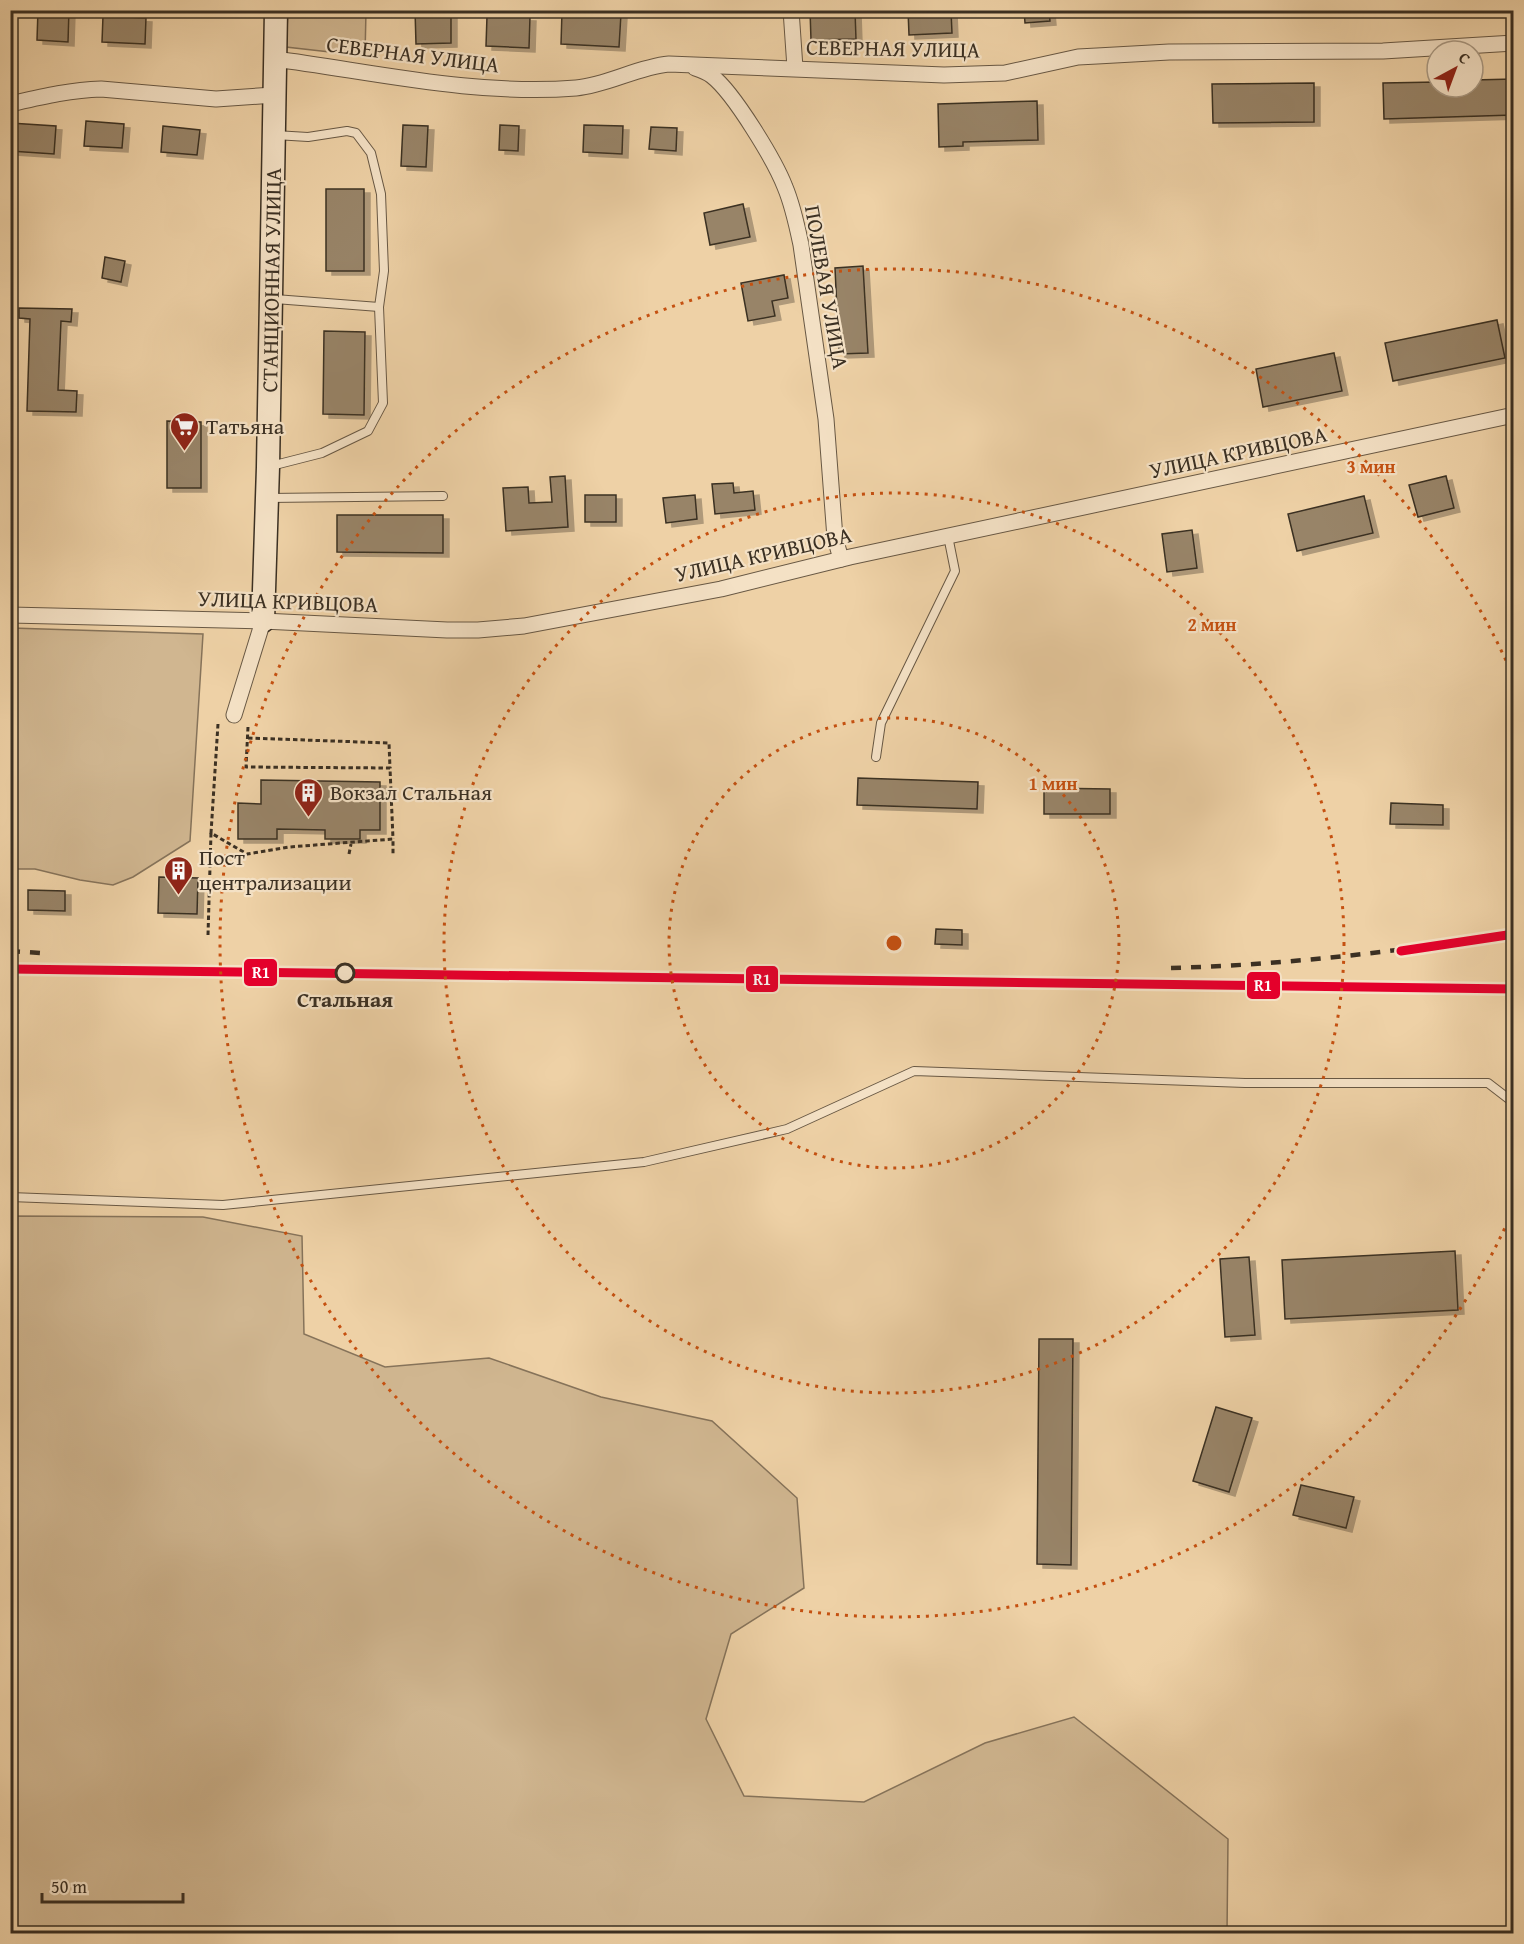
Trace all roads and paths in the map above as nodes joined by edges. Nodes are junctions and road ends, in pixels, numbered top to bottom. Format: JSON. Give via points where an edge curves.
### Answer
{"nodes":[{"id":1,"x":276,"y":10,"type":"edge"},
{"id":2,"x":791,"y":10,"type":"edge"},
{"id":3,"x":1514,"y":43,"type":"edge"},
{"id":4,"x":275,"y":59,"type":"junction"},
{"id":5,"x":684,"y":65,"type":"junction"},
{"id":6,"x":795,"y":68,"type":"junction"},
{"id":7,"x":274,"y":95,"type":"junction"},
{"id":8,"x":10,"y":104,"type":"edge"},
{"id":9,"x":273,"y":135,"type":"junction"},
{"id":10,"x":270,"y":299,"type":"junction"},
{"id":11,"x":379,"y":307,"type":"junction"},
{"id":12,"x":1514,"y":415,"type":"edge"},
{"id":13,"x":268,"y":467,"type":"junction"},
{"id":14,"x":443,"y":496,"type":"dead end"},
{"id":15,"x":266,"y":498,"type":"junction"},
{"id":16,"x":948,"y":536,"type":"junction"},
{"id":17,"x":841,"y":559,"type":"junction"},
{"id":18,"x":10,"y":615,"type":"edge"},
{"id":19,"x":263,"y":621,"type":"junction"},
{"id":20,"x":234,"y":716,"type":"dead end"},
{"id":21,"x":218,"y":724,"type":"dead end"},
{"id":22,"x":248,"y":728,"type":"dead end"},
{"id":23,"x":247,"y":738,"type":"junction"},
{"id":24,"x":876,"y":757,"type":"dead end"},
{"id":25,"x":390,"y":768,"type":"junction"},
{"id":26,"x":211,"y":833,"type":"junction"},
{"id":27,"x":393,"y":839,"type":"junction"},
{"id":28,"x":351,"y":843,"type":"junction"},
{"id":29,"x":350,"y":854,"type":"dead end"},
{"id":30,"x":393,"y":854,"type":"dead end"},
{"id":31,"x":208,"y":934,"type":"dead end"},
{"id":32,"x":1514,"y":1103,"type":"edge"},
{"id":33,"x":10,"y":1197,"type":"edge"}],
"edges":[{"from":1,"to":4,"type":"street","name":"СТАНЦИОННАЯ УЛИЦА"},
{"from":2,"to":6,"type":"street"},
{"from":3,"to":6,"type":"street","name":"СЕВЕРНАЯ УЛИЦА","via":[[1383,51],[1169,52],[1078,57],[1005,73],[979,74]]},
{"from":4,"to":5,"type":"street","name":"СЕВЕРНАЯ УЛИЦА","via":[[369,74],[534,90],[578,88],[654,66]]},
{"from":4,"to":7,"type":"street","name":"СТАНЦИОННАЯ УЛИЦА"},
{"from":5,"to":6,"type":"street","name":"СЕВЕРНАЯ УЛИЦА"},
{"from":5,"to":17,"type":"street","name":"ПОЛЕВАЯ УЛИЦА","via":[[703,70],[725,89],[786,189],[801,245],[826,419],[835,538]]},
{"from":7,"to":8,"type":"street","via":[[216,99],[101,89],[55,93]]},
{"from":7,"to":9,"type":"street","name":"СТАНЦИОННАЯ УЛИЦА"},
{"from":9,"to":10,"type":"street","name":"СТАНЦИОННАЯ УЛИЦА"},
{"from":9,"to":11,"type":"lane","via":[[308,137],[347,131],[356,133],[371,153],[381,194],[384,271]]},
{"from":10,"to":11,"type":"lane"},
{"from":10,"to":13,"type":"street","name":"СТАНЦИОННАЯ УЛИЦА"},
{"from":11,"to":13,"type":"lane","via":[[383,403],[368,431],[322,453]]},
{"from":12,"to":16,"type":"street","name":"УЛИЦА КРИВЦОВА"},
{"from":13,"to":15,"type":"street","name":"СТАНЦИОННАЯ УЛИЦА"},
{"from":14,"to":15,"type":"lane"},
{"from":15,"to":19,"type":"street","name":"СТАНЦИОННАЯ УЛИЦА"},
{"from":16,"to":17,"type":"street","name":"УЛИЦА КРИВЦОВА"},
{"from":16,"to":24,"type":"lane","via":[[955,571],[881,723]]},
{"from":17,"to":19,"type":"street","name":"УЛИЦА КРИВЦОВА","via":[[721,589],[524,626],[447,630]]},
{"from":18,"to":19,"type":"street","name":"УЛИЦА КРИВЦОВА"},
{"from":19,"to":20,"type":"street"},
{"from":21,"to":26,"type":"path"},
{"from":22,"to":23,"type":"path"},
{"from":23,"to":25,"type":"path","via":[[389,743]]},
{"from":23,"to":25,"type":"path","via":[[246,767]]},
{"from":25,"to":27,"type":"path"},
{"from":26,"to":28,"type":"path","via":[[247,854]]},
{"from":26,"to":31,"type":"path"},
{"from":27,"to":28,"type":"path"},
{"from":27,"to":30,"type":"path"},
{"from":28,"to":29,"type":"path"},
{"from":32,"to":33,"type":"lane","via":[[1488,1083],[1245,1083],[914,1071],[788,1129],[644,1162],[223,1205]]}]}
